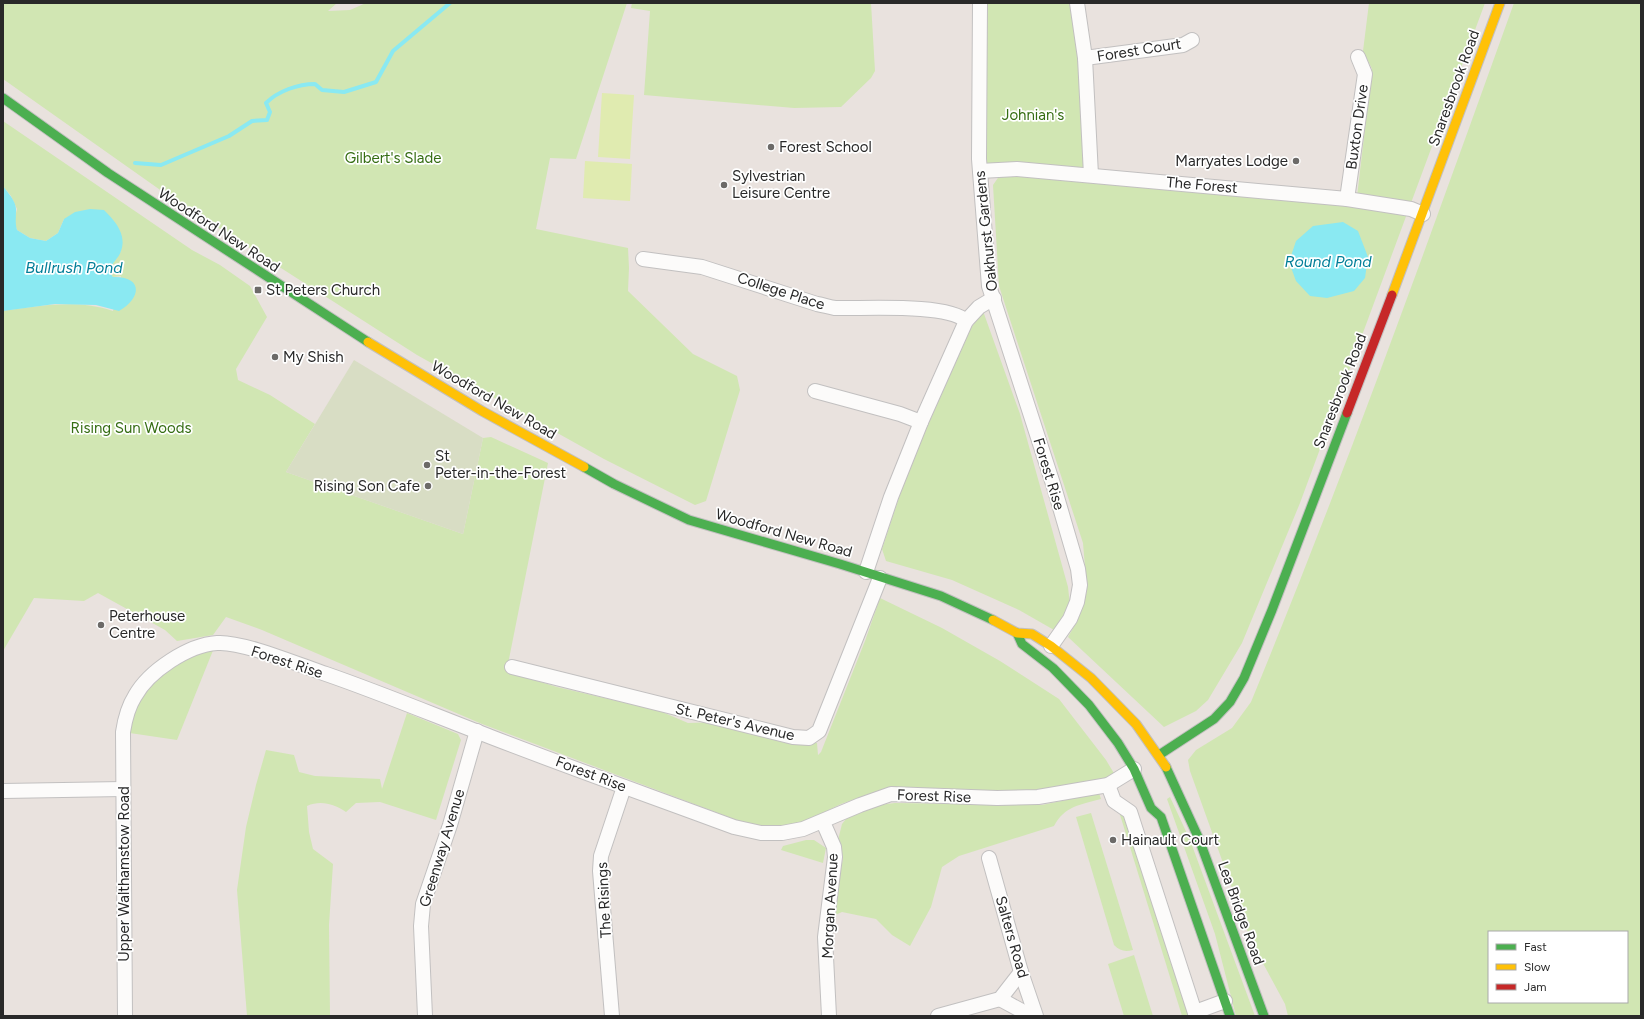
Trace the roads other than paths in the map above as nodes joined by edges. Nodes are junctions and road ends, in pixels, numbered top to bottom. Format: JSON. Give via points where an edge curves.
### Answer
{"nodes":[{"id":1,"x":980,"y":3,"type":"edge"},
{"id":2,"x":1077,"y":3,"type":"edge"},
{"id":3,"x":1500,"y":3,"type":"edge"},
{"id":4,"x":1192,"y":40,"type":"dead end"},
{"id":5,"x":1358,"y":57,"type":"dead end"},
{"id":6,"x":1085,"y":58,"type":"junction"},
{"id":7,"x":3,"y":98,"type":"edge"},
{"id":8,"x":980,"y":170,"type":"junction"},
{"id":9,"x":1091,"y":175,"type":"junction"},
{"id":10,"x":1347,"y":199,"type":"junction"},
{"id":11,"x":1423,"y":214,"type":"junction"},
{"id":12,"x":643,"y":259,"type":"dead end"},
{"id":13,"x":994,"y":298,"type":"junction"},
{"id":14,"x":966,"y":321,"type":"junction"},
{"id":15,"x":815,"y":392,"type":"dead end"},
{"id":16,"x":921,"y":422,"type":"junction"},
{"id":17,"x":866,"y":572,"type":"junction"},
{"id":18,"x":880,"y":578,"type":"junction"},
{"id":19,"x":1016,"y":633,"type":"junction"},
{"id":20,"x":1051,"y":646,"type":"junction"},
{"id":21,"x":512,"y":667,"type":"dead end"},
{"id":22,"x":477,"y":731,"type":"junction"},
{"id":23,"x":123,"y":732,"type":"joint"},
{"id":24,"x":1159,"y":755,"type":"junction"},
{"id":25,"x":1143,"y":765,"type":"junction"},
{"id":26,"x":1108,"y":785,"type":"junction"},
{"id":27,"x":624,"y":787,"type":"junction"},
{"id":28,"x":123,"y":789,"type":"junction"},
{"id":29,"x":3,"y":791,"type":"edge"},
{"id":30,"x":1163,"y":806,"type":"dead end"},
{"id":31,"x":1161,"y":817,"type":"junction"},
{"id":32,"x":823,"y":822,"type":"junction"},
{"id":33,"x":989,"y":858,"type":"dead end"},
{"id":34,"x":1020,"y":972,"type":"junction"},
{"id":35,"x":1000,"y":999,"type":"junction"},
{"id":36,"x":1225,"y":1001,"type":"junction"},
{"id":37,"x":1196,"y":1014,"type":"edge"},
{"id":38,"x":125,"y":1016,"type":"edge"},
{"id":39,"x":424,"y":1016,"type":"edge"},
{"id":40,"x":612,"y":1016,"type":"edge"},
{"id":41,"x":829,"y":1016,"type":"edge"},
{"id":42,"x":938,"y":1016,"type":"edge"},
{"id":43,"x":1031,"y":1016,"type":"edge"},
{"id":44,"x":1036,"y":1016,"type":"edge"},
{"id":45,"x":1230,"y":1016,"type":"edge"},
{"id":46,"x":1264,"y":1016,"type":"edge"}],
"edges":[{"from":1,"to":8,"type":"street","name":"Oakhurst Gardens"},
{"from":2,"to":6,"type":"street"},
{"from":3,"to":11,"type":"main road","name":"Snaresbrook Road"},
{"from":4,"to":6,"type":"street","name":"Forest Court","via":[[1183,45]]},
{"from":5,"to":10,"type":"street","name":"Buxton Drive","via":[[1364,74]]},
{"from":6,"to":9,"type":"street"},
{"from":7,"to":17,"type":"main road","name":"Woodford New Road","via":[[162,210],[363,339],[482,411],[614,484],[689,520]]},
{"from":8,"to":9,"type":"street","name":"The Forest","via":[[1017,169]]},
{"from":8,"to":13,"type":"street","name":"Oakhurst Gardens","via":[[989,286]]},
{"from":9,"to":10,"type":"street","name":"The Forest"},
{"from":10,"to":11,"type":"street","name":"The Forest","via":[[1411,209]]},
{"from":11,"to":24,"type":"main road","name":"Snaresbrook Road","via":[[1244,678],[1230,702],[1214,719]]},
{"from":12,"to":14,"type":"street","name":"College Place","via":[[702,267],[834,308],[888,307],[950,314],[962,317]]},
{"from":13,"to":14,"type":"street","name":"Oakhurst Gardens","via":[[979,307]]},
{"from":13,"to":20,"type":"street","name":"Forest Rise","via":[[1078,569],[1080,585],[1077,602],[1070,619]]},
{"from":14,"to":16,"type":"street","name":"Oakhurst Gardens"},
{"from":15,"to":16,"type":"street"},
{"from":16,"to":17,"type":"street","name":"Oakhurst Gardens","via":[[891,497]]},
{"from":17,"to":18,"type":"main road","name":"Woodford New Road"},
{"from":18,"to":19,"type":"main road","name":"Woodford New Road","via":[[921,588],[941,596],[978,612]]},
{"from":18,"to":21,"type":"street","name":"St. Peter's Avenue","via":[[819,731],[809,738],[793,737]]},
{"from":19,"to":20,"type":"main road","name":"Woodford New Road","via":[[1032,634]]},
{"from":19,"to":25,"type":"main road","name":"Woodford New Road","via":[[1022,644],[1077,691],[1118,743]]},
{"from":20,"to":24,"type":"main road","name":"Woodford New Road","via":[[1108,695],[1136,724]]},
{"from":22,"to":23,"type":"street","name":"Forest Rise","via":[[352,683],[266,654],[231,644],[216,643],[189,649],[156,671],[135,694],[125,717]]},
{"from":22,"to":27,"type":"street","name":"Forest Rise"},
{"from":22,"to":39,"type":"street","name":"Greenway Avenue","via":[[450,825],[423,904],[421,926]]},
{"from":23,"to":28,"type":"street","name":"Upper Walthamstow Road"},
{"from":24,"to":25,"type":"main road","name":"Snaresbrook Road"},
{"from":24,"to":46,"type":"main road","name":"Lea Bridge Road","via":[[1179,792],[1199,839]]},
{"from":25,"to":26,"type":"street","name":"Forest Rise"},
{"from":25,"to":31,"type":"main road","via":[[1151,808]]},
{"from":26,"to":32,"type":"street","name":"Forest Rise","via":[[1038,797],[891,794],[860,804]]},
{"from":26,"to":37,"type":"street","via":[[1114,801],[1130,812]]},
{"from":27,"to":32,"type":"street","name":"Forest Rise","via":[[734,827],[761,833],[782,833]]},
{"from":27,"to":40,"type":"street","name":"The Risings","via":[[601,856],[600,871]]},
{"from":28,"to":29,"type":"street"},
{"from":28,"to":38,"type":"street","name":"Upper Walthamstow Road"},
{"from":30,"to":31,"type":"main road"},
{"from":31,"to":36,"type":"main road"},
{"from":32,"to":41,"type":"street","name":"Morgan Avenue","via":[[834,847],[835,857],[825,937]]},
{"from":33,"to":34,"type":"street","name":"Salters Road"},
{"from":34,"to":35,"type":"street"},
{"from":34,"to":44,"type":"street","name":"Salters Road"},
{"from":35,"to":42,"type":"street"},
{"from":35,"to":43,"type":"street"},
{"from":36,"to":37,"type":"street"},
{"from":36,"to":45,"type":"main road"}]}
